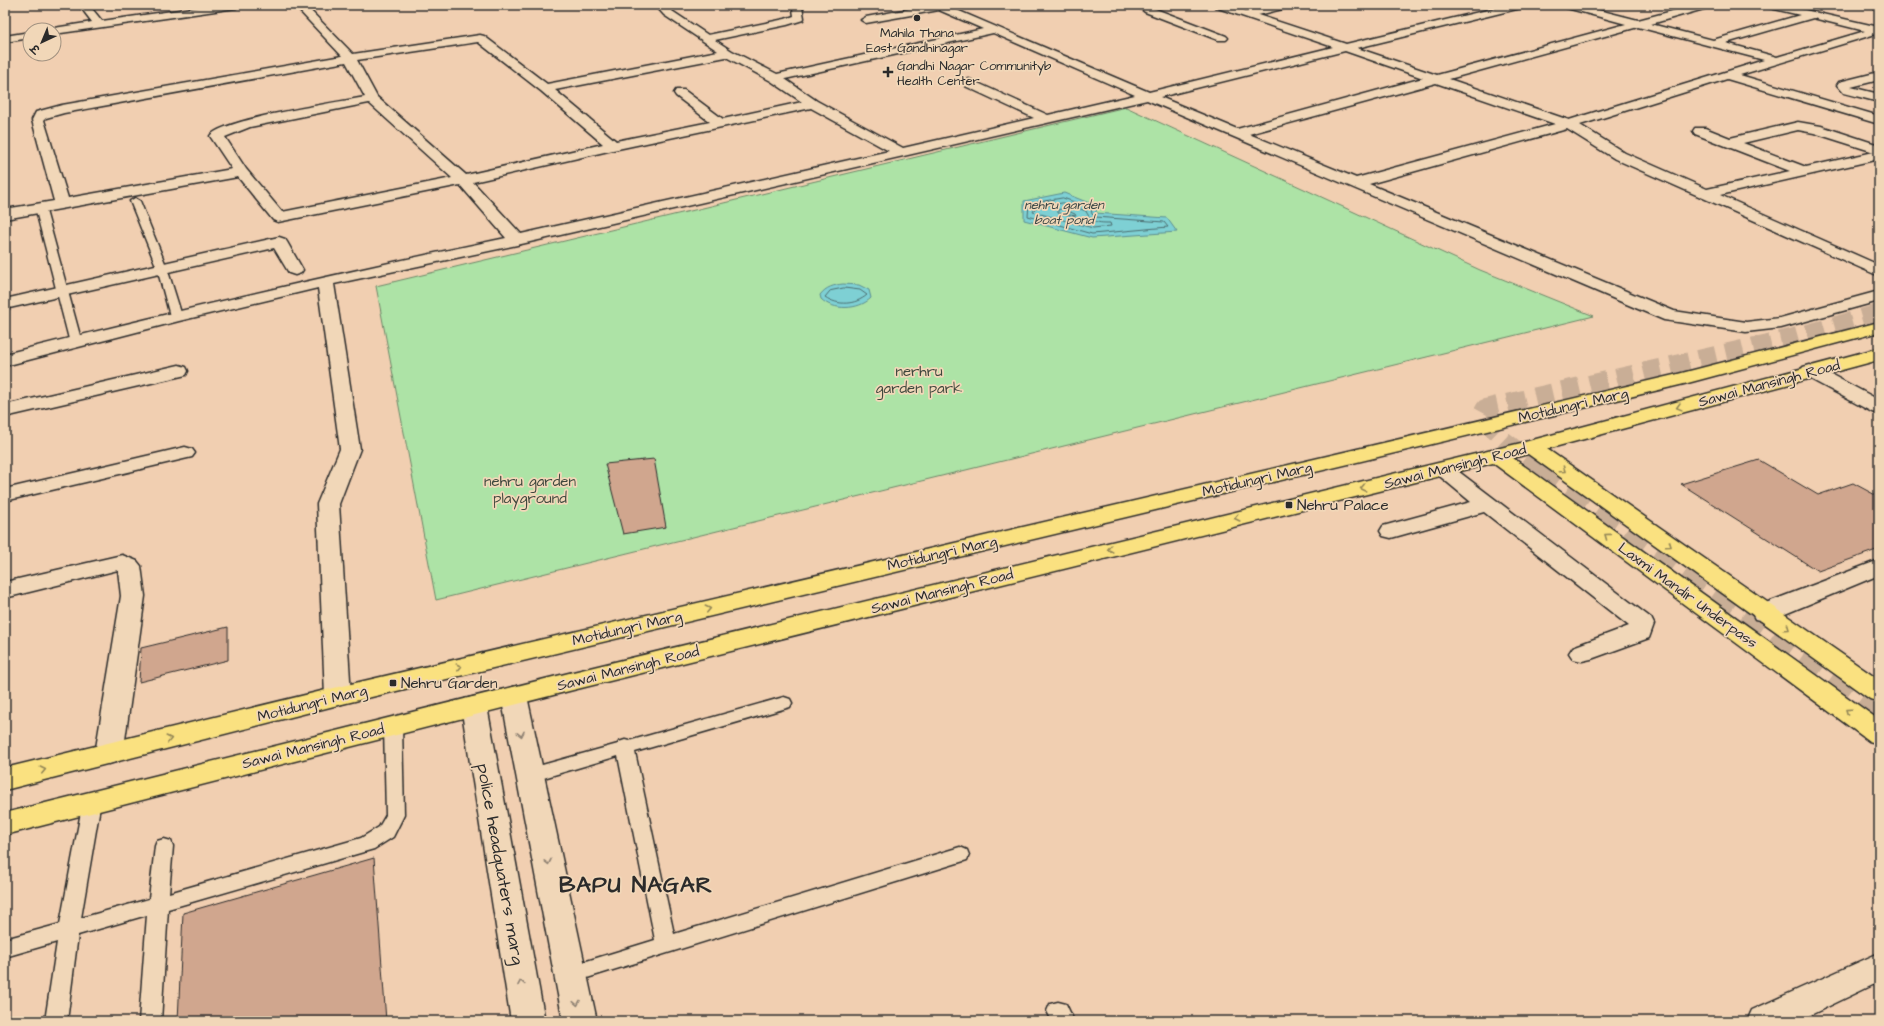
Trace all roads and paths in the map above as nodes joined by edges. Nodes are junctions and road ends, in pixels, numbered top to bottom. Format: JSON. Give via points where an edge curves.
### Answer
{"nodes":[{"id":1,"x":84,"y":5,"type":"edge"},
{"id":2,"x":236,"y":5,"type":"edge"},
{"id":3,"x":299,"y":5,"type":"edge"},
{"id":4,"x":660,"y":5,"type":"edge"},
{"id":5,"x":1148,"y":5,"type":"edge"},
{"id":6,"x":1220,"y":5,"type":"edge"},
{"id":7,"x":1287,"y":5,"type":"edge"},
{"id":8,"x":1521,"y":5,"type":"edge"},
{"id":9,"x":1567,"y":5,"type":"edge"},
{"id":10,"x":1707,"y":5,"type":"edge"},
{"id":11,"x":1770,"y":5,"type":"edge"},
{"id":12,"x":938,"y":6,"type":"edge"},
{"id":13,"x":798,"y":9,"type":"dead end"},
{"id":14,"x":124,"y":10,"type":"dead end"},
{"id":15,"x":1246,"y":14,"type":"junction"},
{"id":16,"x":1813,"y":15,"type":"junction"},
{"id":17,"x":132,"y":20,"type":"junction"},
{"id":18,"x":866,"y":20,"type":"dead end"},
{"id":19,"x":1637,"y":23,"type":"junction"},
{"id":20,"x":99,"y":25,"type":"junction"},
{"id":21,"x":62,"y":30,"type":"edge"},
{"id":22,"x":994,"y":30,"type":"junction"},
{"id":23,"x":1879,"y":30,"type":"edge"},
{"id":24,"x":22,"y":36,"type":"edge"},
{"id":25,"x":707,"y":38,"type":"junction"},
{"id":26,"x":1222,"y":38,"type":"dead end"},
{"id":27,"x":5,"y":39,"type":"edge"},
{"id":28,"x":1713,"y":44,"type":"junction"},
{"id":29,"x":1347,"y":49,"type":"junction"},
{"id":30,"x":728,"y":53,"type":"junction"},
{"id":31,"x":350,"y":58,"type":"junction"},
{"id":32,"x":1776,"y":60,"type":"junction"},
{"id":33,"x":1727,"y":75,"type":"junction"},
{"id":34,"x":1879,"y":76,"type":"edge"},
{"id":35,"x":775,"y":78,"type":"junction"},
{"id":36,"x":1436,"y":78,"type":"junction"},
{"id":37,"x":969,"y":83,"type":"dead end"},
{"id":38,"x":545,"y":88,"type":"junction"},
{"id":39,"x":680,"y":93,"type":"dead end"},
{"id":40,"x":1148,"y":96,"type":"junction"},
{"id":41,"x":1879,"y":98,"type":"edge"},
{"id":42,"x":372,"y":99,"type":"junction"},
{"id":43,"x":813,"y":104,"type":"junction"},
{"id":44,"x":1876,"y":117,"type":"edge"},
{"id":45,"x":1047,"y":119,"type":"junction"},
{"id":46,"x":720,"y":123,"type":"junction"},
{"id":47,"x":1569,"y":124,"type":"junction"},
{"id":48,"x":1700,"y":131,"type":"dead end"},
{"id":49,"x":1237,"y":133,"type":"junction"},
{"id":50,"x":1729,"y":142,"type":"junction"},
{"id":51,"x":613,"y":146,"type":"junction"},
{"id":52,"x":1879,"y":149,"type":"edge"},
{"id":53,"x":901,"y":152,"type":"junction"},
{"id":54,"x":1879,"y":155,"type":"edge"},
{"id":55,"x":241,"y":172,"type":"junction"},
{"id":56,"x":1805,"y":172,"type":"junction"},
{"id":57,"x":463,"y":180,"type":"junction"},
{"id":58,"x":1355,"y":183,"type":"junction"},
{"id":59,"x":1706,"y":194,"type":"junction"},
{"id":60,"x":135,"y":201,"type":"dead end"},
{"id":61,"x":62,"y":203,"type":"junction"},
{"id":62,"x":40,"y":207,"type":"junction"},
{"id":63,"x":5,"y":214,"type":"edge"},
{"id":64,"x":517,"y":240,"type":"junction"},
{"id":65,"x":162,"y":268,"type":"junction"},
{"id":66,"x":296,"y":270,"type":"dead end"},
{"id":67,"x":1879,"y":271,"type":"edge"},
{"id":68,"x":325,"y":281,"type":"junction"},
{"id":69,"x":63,"y":290,"type":"junction"},
{"id":70,"x":1879,"y":296,"type":"edge"},
{"id":71,"x":5,"y":304,"type":"edge"},
{"id":72,"x":176,"y":316,"type":"junction"},
{"id":73,"x":1879,"y":327,"type":"edge"},
{"id":74,"x":76,"y":343,"type":"junction"},
{"id":75,"x":1879,"y":354,"type":"edge"},
{"id":76,"x":5,"y":360,"type":"edge"},
{"id":77,"x":179,"y":371,"type":"dead end"},
{"id":78,"x":1810,"y":371,"type":"junction"},
{"id":79,"x":1879,"y":408,"type":"edge"},
{"id":80,"x":5,"y":411,"type":"edge"},
{"id":81,"x":1531,"y":447,"type":"junction"},
{"id":82,"x":185,"y":453,"type":"dead end"},
{"id":83,"x":1497,"y":456,"type":"junction"},
{"id":84,"x":1443,"y":469,"type":"junction"},
{"id":85,"x":5,"y":494,"type":"edge"},
{"id":86,"x":1488,"y":504,"type":"junction"},
{"id":87,"x":1391,"y":531,"type":"dead end"},
{"id":88,"x":1879,"y":567,"type":"edge"},
{"id":89,"x":5,"y":590,"type":"edge"},
{"id":90,"x":1764,"y":613,"type":"junction"},
{"id":91,"x":1582,"y":652,"type":"dead end"},
{"id":92,"x":1879,"y":693,"type":"edge"},
{"id":93,"x":338,"y":696,"type":"junction"},
{"id":94,"x":514,"y":696,"type":"junction"},
{"id":95,"x":784,"y":702,"type":"dead end"},
{"id":96,"x":474,"y":706,"type":"junction"},
{"id":97,"x":393,"y":726,"type":"junction"},
{"id":98,"x":1879,"y":734,"type":"edge"},
{"id":99,"x":625,"y":746,"type":"junction"},
{"id":100,"x":109,"y":754,"type":"junction"},
{"id":101,"x":530,"y":775,"type":"junction"},
{"id":102,"x":5,"y":779,"type":"edge"},
{"id":103,"x":92,"y":801,"type":"junction"},
{"id":104,"x":5,"y":824,"type":"edge"},
{"id":105,"x":164,"y":846,"type":"dead end"},
{"id":106,"x":960,"y":855,"type":"dead end"},
{"id":107,"x":158,"y":904,"type":"junction"},
{"id":108,"x":69,"y":930,"type":"junction"},
{"id":109,"x":666,"y":944,"type":"junction"},
{"id":110,"x":5,"y":948,"type":"edge"},
{"id":111,"x":1879,"y":967,"type":"edge"},
{"id":112,"x":571,"y":974,"type":"junction"},
{"id":113,"x":56,"y":1021,"type":"edge"},
{"id":114,"x":150,"y":1021,"type":"edge"},
{"id":115,"x":528,"y":1021,"type":"edge"},
{"id":116,"x":580,"y":1021,"type":"edge"},
{"id":117,"x":1764,"y":1021,"type":"edge"}],
"edges":[{"from":1,"to":20,"type":"street"},
{"from":2,"to":17,"type":"street"},
{"from":3,"to":31,"type":"street"},
{"from":4,"to":25,"type":"street"},
{"from":5,"to":26,"type":"street","via":[[1145,8]]},
{"from":6,"to":15,"type":"street"},
{"from":7,"to":15,"type":"street"},
{"from":8,"to":29,"type":"street"},
{"from":9,"to":19,"type":"street"},
{"from":10,"to":19,"type":"street"},
{"from":11,"to":16,"type":"street"},
{"from":12,"to":18,"type":"street"},
{"from":12,"to":22,"type":"street"},
{"from":13,"to":25,"type":"street","via":[[799,18],[787,22]]},
{"from":14,"to":17,"type":"street"},
{"from":15,"to":29,"type":"street"},
{"from":16,"to":23,"type":"street"},
{"from":16,"to":28,"type":"street"},
{"from":17,"to":20,"type":"street"},
{"from":19,"to":28,"type":"street"},
{"from":19,"to":36,"type":"street"},
{"from":20,"to":21,"type":"street"},
{"from":22,"to":35,"type":"street"},
{"from":22,"to":40,"type":"street"},
{"from":23,"to":32,"type":"street"},
{"from":24,"to":27,"type":"street"},
{"from":25,"to":30,"type":"street"},
{"from":28,"to":32,"type":"street"},
{"from":29,"to":36,"type":"street"},
{"from":29,"to":40,"type":"street"},
{"from":30,"to":35,"type":"street"},
{"from":30,"to":38,"type":"street"},
{"from":31,"to":38,"type":"street","via":[[480,38]]},
{"from":31,"to":42,"type":"street"},
{"from":31,"to":61,"type":"street","via":[[62,109],[41,115],[38,120]]},
{"from":32,"to":33,"type":"street"},
{"from":33,"to":44,"type":"street"},
{"from":33,"to":47,"type":"street"},
{"from":34,"to":41,"type":"street","via":[[1843,85],[1848,90]]},
{"from":35,"to":43,"type":"street"},
{"from":36,"to":47,"type":"street"},
{"from":36,"to":49,"type":"street"},
{"from":37,"to":45,"type":"street"},
{"from":38,"to":51,"type":"street"},
{"from":39,"to":46,"type":"street"},
{"from":40,"to":45,"type":"street"},
{"from":40,"to":49,"type":"street"},
{"from":42,"to":55,"type":"street","via":[[228,130],[218,136]]},
{"from":42,"to":57,"type":"street"},
{"from":43,"to":46,"type":"street"},
{"from":43,"to":53,"type":"street"},
{"from":45,"to":53,"type":"street"},
{"from":46,"to":51,"type":"street"},
{"from":47,"to":58,"type":"street"},
{"from":47,"to":59,"type":"street","via":[[1620,156]]},
{"from":48,"to":50,"type":"street"},
{"from":49,"to":58,"type":"street"},
{"from":50,"to":52,"type":"street","via":[[1798,126],[1816,129]]},
{"from":50,"to":56,"type":"street"},
{"from":51,"to":57,"type":"street"},
{"from":53,"to":64,"type":"street"},
{"from":54,"to":56,"type":"street"},
{"from":55,"to":57,"type":"street","via":[[278,217]]},
{"from":55,"to":61,"type":"street"},
{"from":56,"to":59,"type":"street"},
{"from":57,"to":64,"type":"street"},
{"from":58,"to":70,"type":"street","via":[[1670,316],[1746,327],[1781,323]]},
{"from":59,"to":67,"type":"street"},
{"from":60,"to":65,"type":"lane"},
{"from":61,"to":62,"type":"street"},
{"from":62,"to":63,"type":"street"},
{"from":62,"to":69,"type":"lane"},
{"from":64,"to":68,"type":"street"},
{"from":65,"to":66,"type":"street","via":[[279,242]]},
{"from":65,"to":69,"type":"street"},
{"from":65,"to":72,"type":"lane"},
{"from":68,"to":72,"type":"street"},
{"from":68,"to":93,"type":"street","via":[[350,449],[328,504]]},
{"from":69,"to":71,"type":"street"},
{"from":69,"to":74,"type":"lane"},
{"from":72,"to":74,"type":"street"},
{"from":93,"to":73,"type":"main road","name":"Motidungri Marg","one_way":true,"via":[[1677,380]]},
{"from":74,"to":76,"type":"street"},
{"from":75,"to":78,"type":"main road","name":"Sawai Mansingh Road"},
{"from":77,"to":80,"type":"street"},
{"from":78,"to":79,"type":"street"},
{"from":78,"to":81,"type":"main road","name":"Sawai Mansingh Road","one_way":true},
{"from":81,"to":83,"type":"main road","name":"Sawai Mansingh Road"},
{"from":81,"to":90,"type":"main road","one_way":true},
{"from":82,"to":85,"type":"street"},
{"from":83,"to":84,"type":"main road","name":"Sawai Mansingh Road"},
{"from":98,"to":83,"type":"main road","name":"Laxmi Mandir Underpass","one_way":true},
{"from":84,"to":86,"type":"street"},
{"from":84,"to":94,"type":"main road","name":"Sawai Mansingh Road","one_way":true},
{"from":86,"to":87,"type":"street"},
{"from":86,"to":91,"type":"street","via":[[1642,624],[1640,632]]},
{"from":88,"to":90,"type":"street"},
{"from":89,"to":100,"type":"street","via":[[108,564],[122,562],[129,566],[133,596]]},
{"from":90,"to":92,"type":"main road","one_way":true},
{"from":100,"to":93,"type":"main road","name":"Motidungri Marg","one_way":true},
{"from":94,"to":96,"type":"main road","name":"Sawai Mansingh Road"},
{"from":94,"to":101,"type":"street","one_way":true},
{"from":95,"to":99,"type":"lane"},
{"from":96,"to":97,"type":"main road","name":"Sawai Mansingh Road"},
{"from":115,"to":96,"type":"street","name":"police headquaters marg","one_way":true},
{"from":97,"to":103,"type":"main road","name":"Sawai Mansingh Road"},
{"from":97,"to":107,"type":"lane","via":[[396,815],[386,832],[366,844]]},
{"from":99,"to":101,"type":"lane"},
{"from":99,"to":109,"type":"lane"},
{"from":102,"to":100,"type":"main road","name":"Motidungri Marg","one_way":true},
{"from":101,"to":112,"type":"street","one_way":true},
{"from":103,"to":104,"type":"main road","name":"Sawai Mansingh Road"},
{"from":103,"to":108,"type":"lane"},
{"from":105,"to":107,"type":"lane"},
{"from":106,"to":109,"type":"lane"},
{"from":107,"to":108,"type":"lane"},
{"from":107,"to":114,"type":"lane"},
{"from":108,"to":110,"type":"lane"},
{"from":108,"to":113,"type":"lane"},
{"from":109,"to":112,"type":"lane"},
{"from":111,"to":117,"type":"street"},
{"from":112,"to":116,"type":"street","one_way":true}]}
